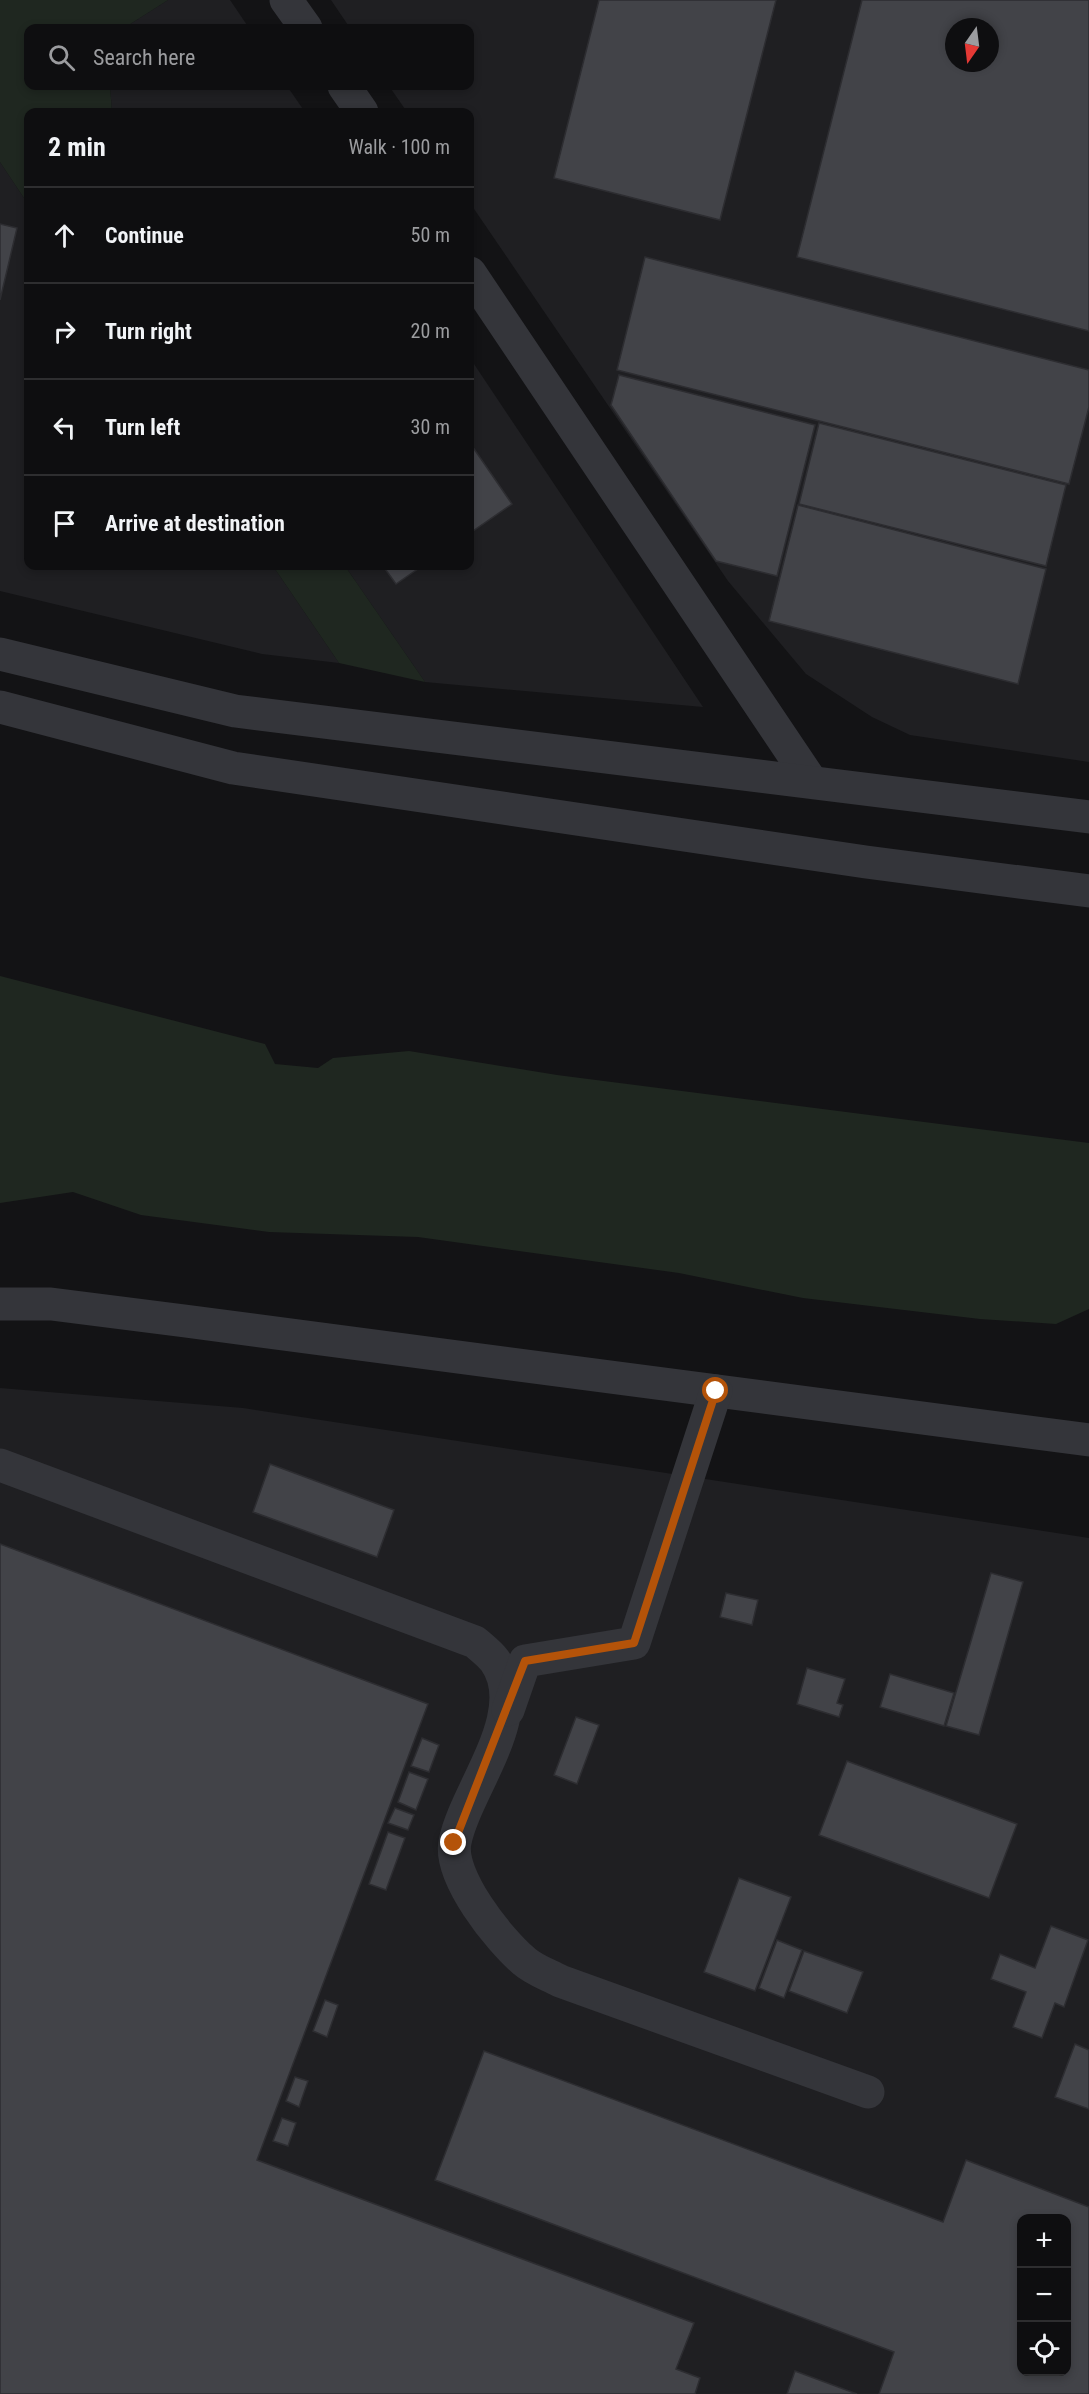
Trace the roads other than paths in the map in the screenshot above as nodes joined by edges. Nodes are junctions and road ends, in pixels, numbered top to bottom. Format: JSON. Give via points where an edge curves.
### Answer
{"nodes":[{"id":1,"x":286,"y":0,"type":"edge"},
{"id":2,"x":303,"y":24,"type":"edge"},
{"id":3,"x":347,"y":90,"type":"edge"},
{"id":4,"x":359,"y":108,"type":"edge"},
{"id":5,"x":474,"y":279,"type":"edge"},
{"id":6,"x":0,"y":654,"type":"edge"},
{"id":7,"x":0,"y":707,"type":"edge"},
{"id":8,"x":811,"y":781,"type":"junction"},
{"id":9,"x":1089,"y":817,"type":"edge"},
{"id":10,"x":1089,"y":891,"type":"edge"},
{"id":11,"x":0,"y":1304,"type":"edge"},
{"id":12,"x":716,"y":1391,"type":"junction"},
{"id":13,"x":1089,"y":1440,"type":"edge"},
{"id":14,"x":0,"y":1465,"type":"edge"},
{"id":15,"x":506,"y":1716,"type":"junction"},
{"id":16,"x":868,"y":2092,"type":"dead end"}],
"edges":[{"from":1,"to":2,"type":"street"},
{"from":3,"to":4,"type":"street"},
{"from":5,"to":8,"type":"street"},
{"from":6,"to":8,"type":"street","via":[[235,711]]},
{"from":7,"to":10,"type":"street","via":[[233,768],[866,862]]},
{"from":8,"to":9,"type":"street"},
{"from":11,"to":12,"type":"street","via":[[51,1304]]},
{"from":12,"to":13,"type":"street"},
{"from":12,"to":15,"type":"street","via":[[634,1643],[525,1661]]},
{"from":14,"to":15,"type":"street","via":[[475,1642],[496,1662],[505,1686]]},
{"from":15,"to":16,"type":"street","via":[[454,1843],[457,1869],[475,1905],[525,1962],[561,1981]]}]}
